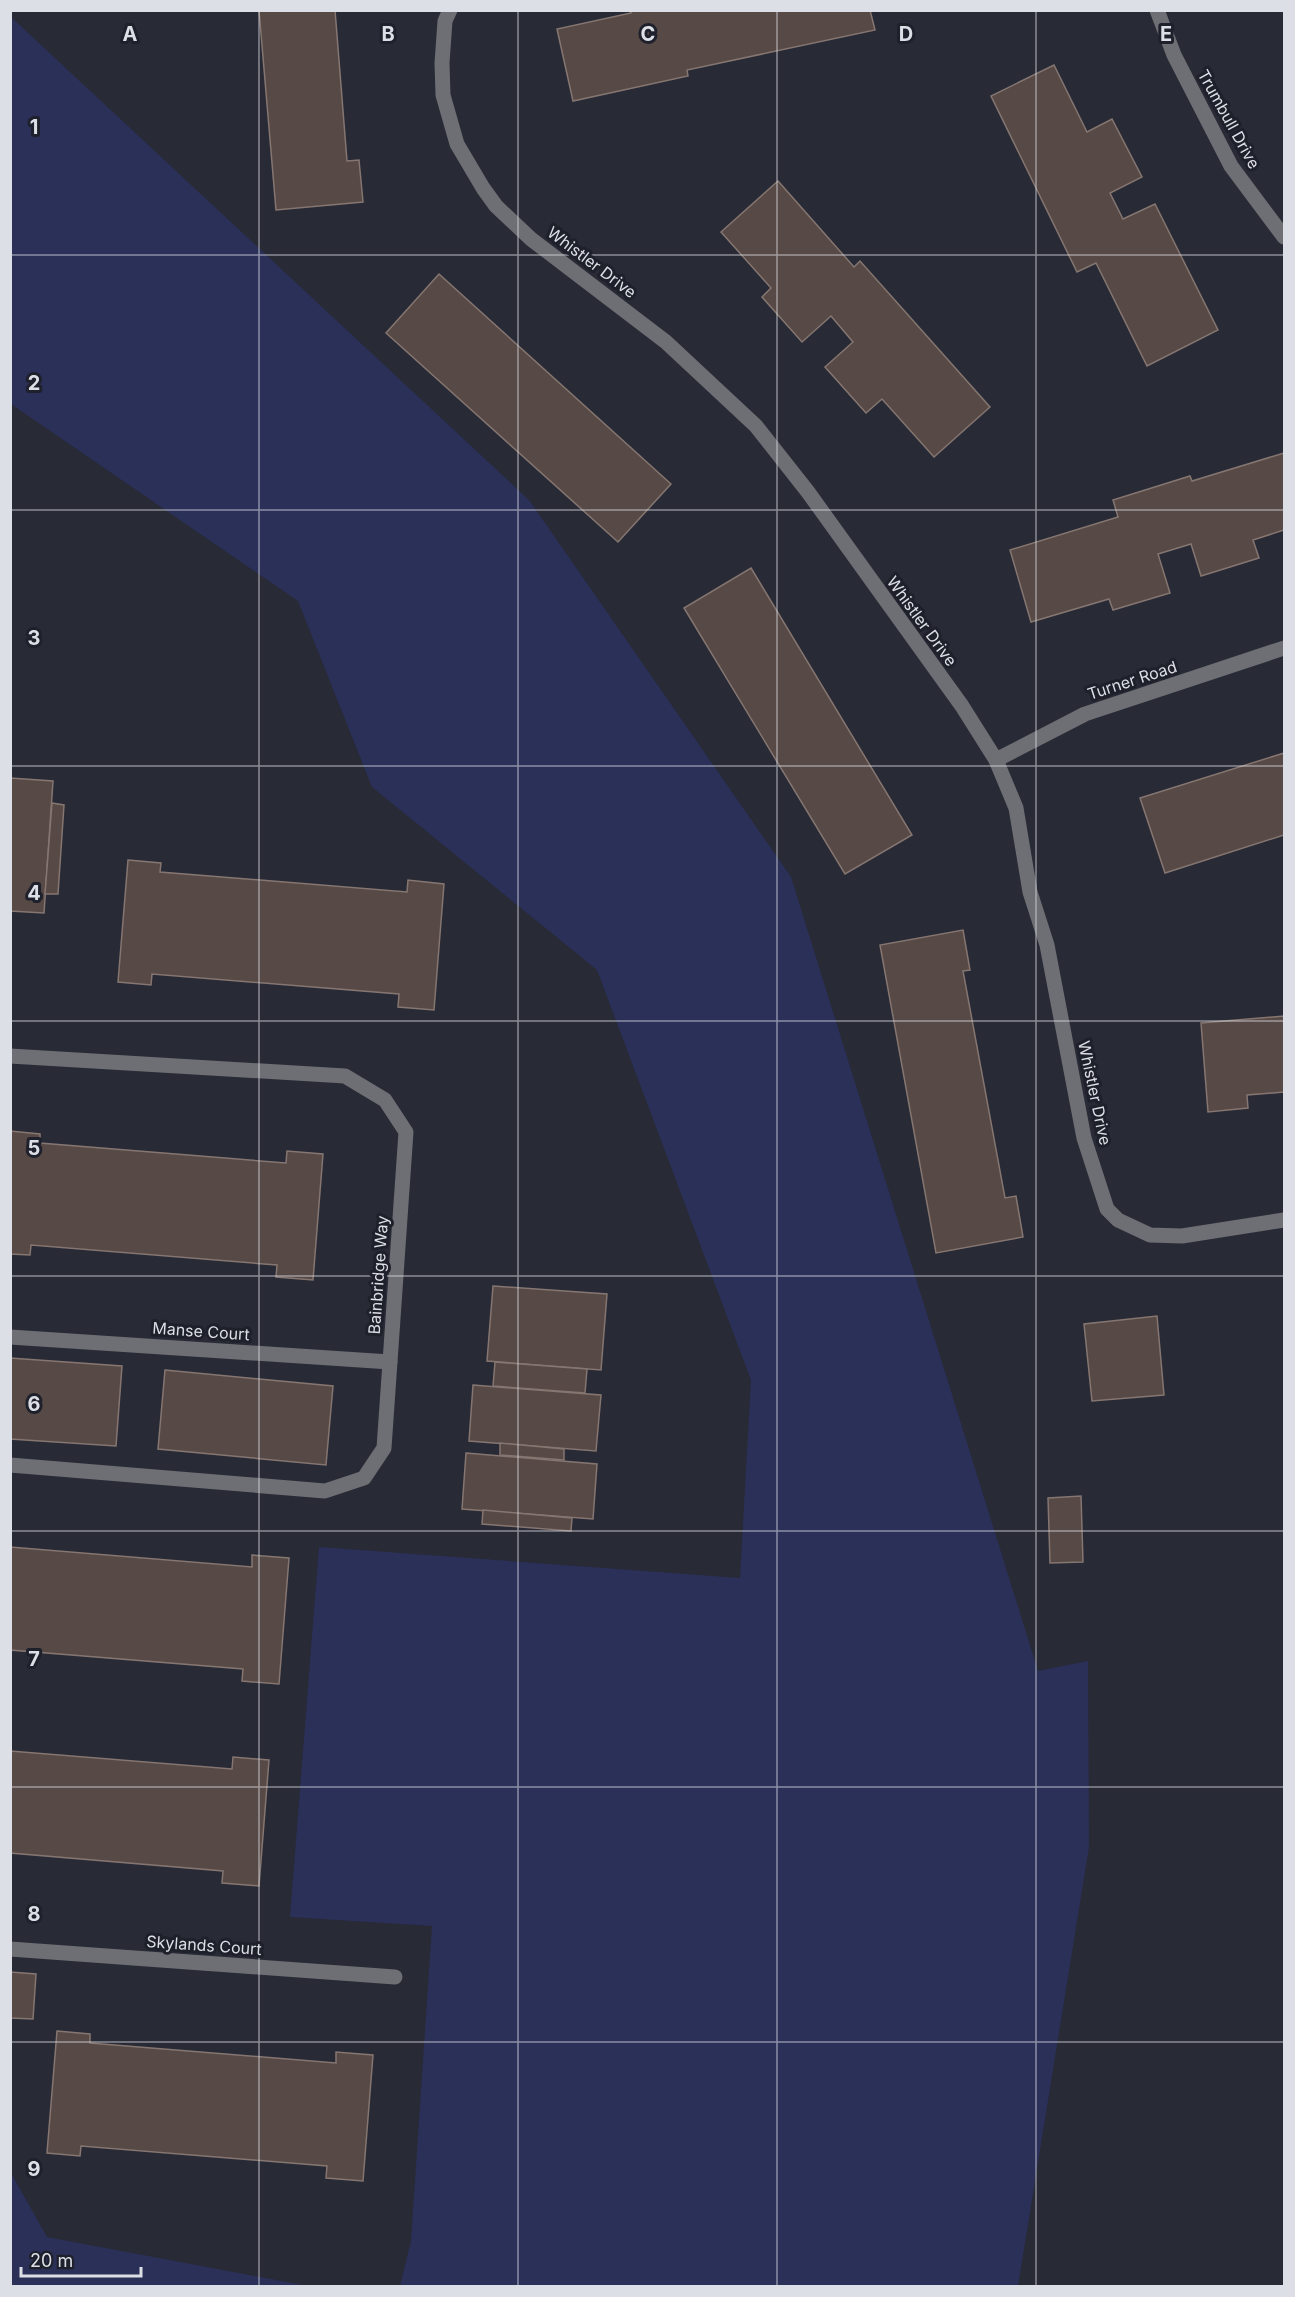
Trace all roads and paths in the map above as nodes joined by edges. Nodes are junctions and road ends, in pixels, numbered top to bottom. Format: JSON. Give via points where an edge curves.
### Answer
{"nodes":[{"id":1,"x":450,"y":10,"type":"edge"},
{"id":2,"x":1157,"y":10,"type":"edge"},
{"id":3,"x":1284,"y":237,"type":"edge"},
{"id":4,"x":1284,"y":648,"type":"edge"},
{"id":5,"x":996,"y":760,"type":"junction"},
{"id":6,"x":10,"y":1056,"type":"edge"},
{"id":7,"x":1284,"y":1220,"type":"edge"},
{"id":8,"x":10,"y":1336,"type":"edge"},
{"id":9,"x":390,"y":1362,"type":"junction"},
{"id":10,"x":10,"y":1465,"type":"edge"},
{"id":11,"x":10,"y":1949,"type":"edge"},
{"id":12,"x":395,"y":1977,"type":"dead end"}],
"edges":[{"from":1,"to":5,"type":"street","name":"Whistler Drive","via":[[442,63],[445,104],[457,144],[496,206],[531,239],[666,342],[756,426],[962,706]]},
{"from":2,"to":3,"type":"street","name":"Trumbull Drive","via":[[1174,55],[1231,165]]},
{"from":4,"to":5,"type":"street","name":"Turner Road","via":[[1085,714]]},
{"from":5,"to":7,"type":"street","name":"Whistler Drive","via":[[1016,808],[1030,892],[1047,945],[1084,1138],[1107,1209],[1118,1220],[1150,1235],[1182,1236]]},
{"from":6,"to":9,"type":"street","name":"Bainbridge Way","via":[[345,1076],[385,1100],[406,1132]]},
{"from":8,"to":9,"type":"street","name":"Manse Court"},
{"from":9,"to":10,"type":"street","name":"Bainbridge Way","via":[[384,1448],[364,1478],[325,1491]]},
{"from":11,"to":12,"type":"street","name":"Skylands Court"}]}
